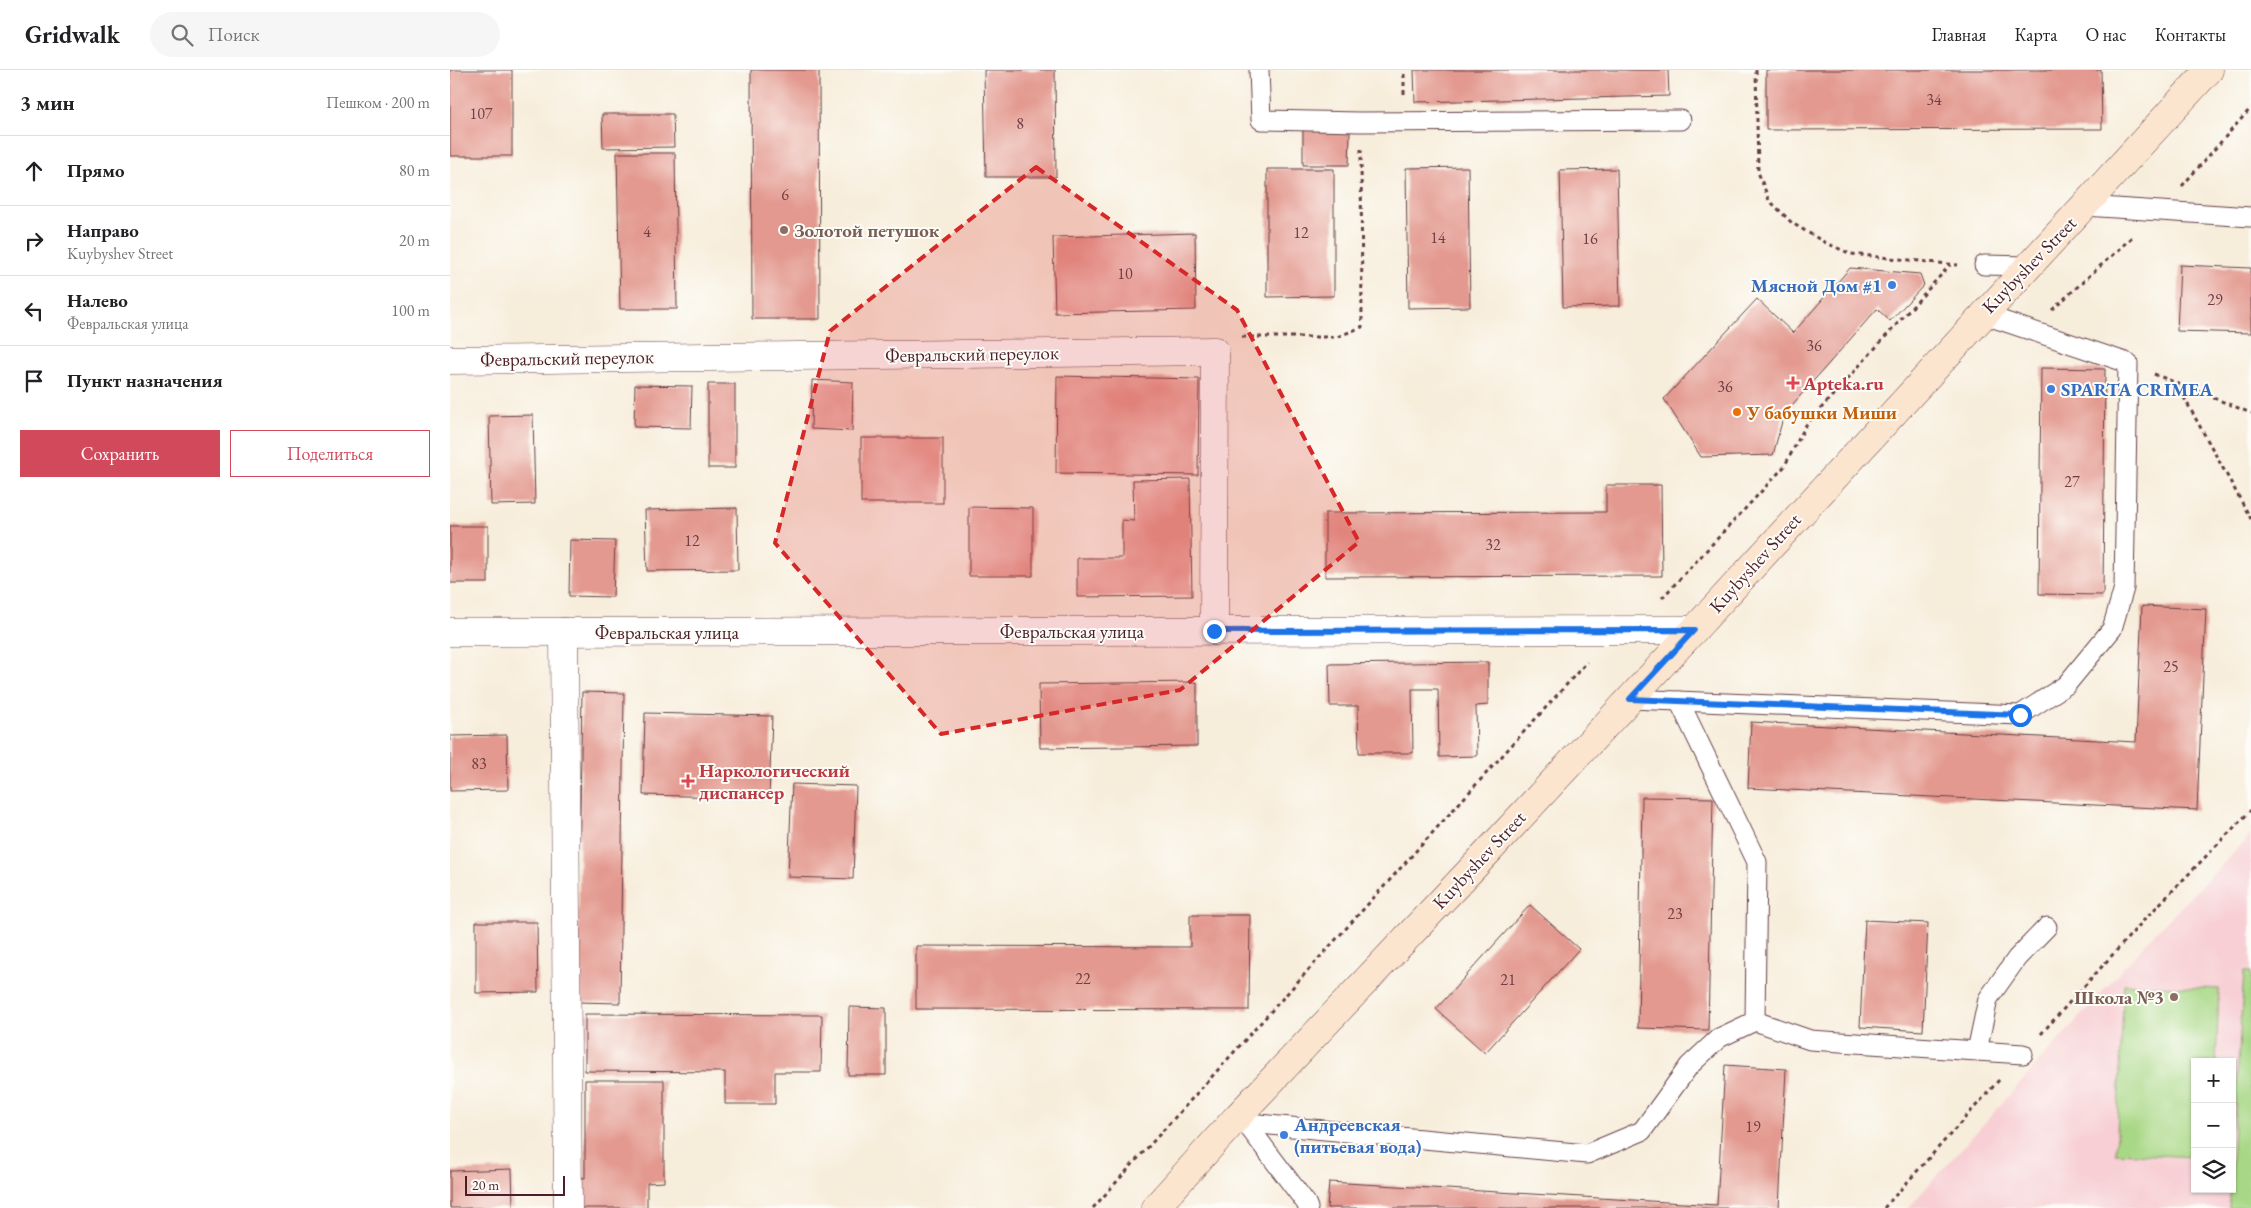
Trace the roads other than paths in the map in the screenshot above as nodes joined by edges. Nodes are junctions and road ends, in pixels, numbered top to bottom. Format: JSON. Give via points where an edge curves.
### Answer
{"nodes":[{"id":1,"x":1259,"y":70,"type":"edge"},
{"id":2,"x":2209,"y":70,"type":"edge"},
{"id":3,"x":1681,"y":120,"type":"dead end"},
{"id":4,"x":2085,"y":206,"type":"junction"},
{"id":5,"x":2251,"y":217,"type":"edge"},
{"id":6,"x":1984,"y":265,"type":"dead end"},
{"id":7,"x":2029,"y":266,"type":"junction"},
{"id":8,"x":1982,"y":314,"type":"junction"},
{"id":9,"x":450,"y":360,"type":"edge"},
{"id":10,"x":1694,"y":630,"type":"junction"},
{"id":11,"x":1214,"y":631,"type":"junction"},
{"id":12,"x":450,"y":632,"type":"edge"},
{"id":13,"x":564,"y":632,"type":"junction"},
{"id":14,"x":1630,"y":699,"type":"junction"},
{"id":15,"x":1679,"y":701,"type":"junction"},
{"id":16,"x":2047,"y":927,"type":"dead end"},
{"id":17,"x":1755,"y":1021,"type":"junction"},
{"id":18,"x":1977,"y":1051,"type":"junction"},
{"id":19,"x":2023,"y":1054,"type":"road end"},
{"id":20,"x":1243,"y":1119,"type":"junction"},
{"id":21,"x":568,"y":1208,"type":"edge"},
{"id":22,"x":1154,"y":1208,"type":"edge"},
{"id":23,"x":1308,"y":1208,"type":"edge"}],
"edges":[{"from":1,"to":3,"type":"lane","via":[[1260,120]]},
{"from":2,"to":4,"type":"main road","name":"Kuybyshev Street"},
{"from":4,"to":5,"type":"lane"},
{"from":4,"to":7,"type":"main road","name":"Kuybyshev Street"},
{"from":6,"to":7,"type":"lane"},
{"from":7,"to":8,"type":"main road","name":"Kuybyshev Street"},
{"from":8,"to":10,"type":"main road","name":"Kuybyshev Street"},
{"from":8,"to":15,"type":"lane","via":[[2128,363],[2124,588],[2112,629],[2066,685],[2020,715]]},
{"from":9,"to":11,"type":"street","name":"Февральский переулок","via":[[1215,351]]},
{"from":10,"to":11,"type":"street","name":"Февральская улица"},
{"from":10,"to":14,"type":"main road","name":"Kuybyshev Street"},
{"from":11,"to":13,"type":"street","name":"Февральская улица"},
{"from":12,"to":13,"type":"street","name":"Февральская улица"},
{"from":13,"to":21,"type":"street"},
{"from":14,"to":15,"type":"lane"},
{"from":14,"to":20,"type":"main road","name":"Kuybyshev Street"},
{"from":15,"to":17,"type":"lane","via":[[1756,862]]},
{"from":16,"to":18,"type":"lane","via":[[2017,958],[1988,999]]},
{"from":17,"to":18,"type":"lane","via":[[1810,1040]]},
{"from":17,"to":20,"type":"lane","via":[[1719,1038],[1689,1066],[1642,1131],[1587,1154]]},
{"from":18,"to":19,"type":"lane"},
{"from":20,"to":22,"type":"main road","name":"Kuybyshev Street"},
{"from":20,"to":23,"type":"lane"}]}
